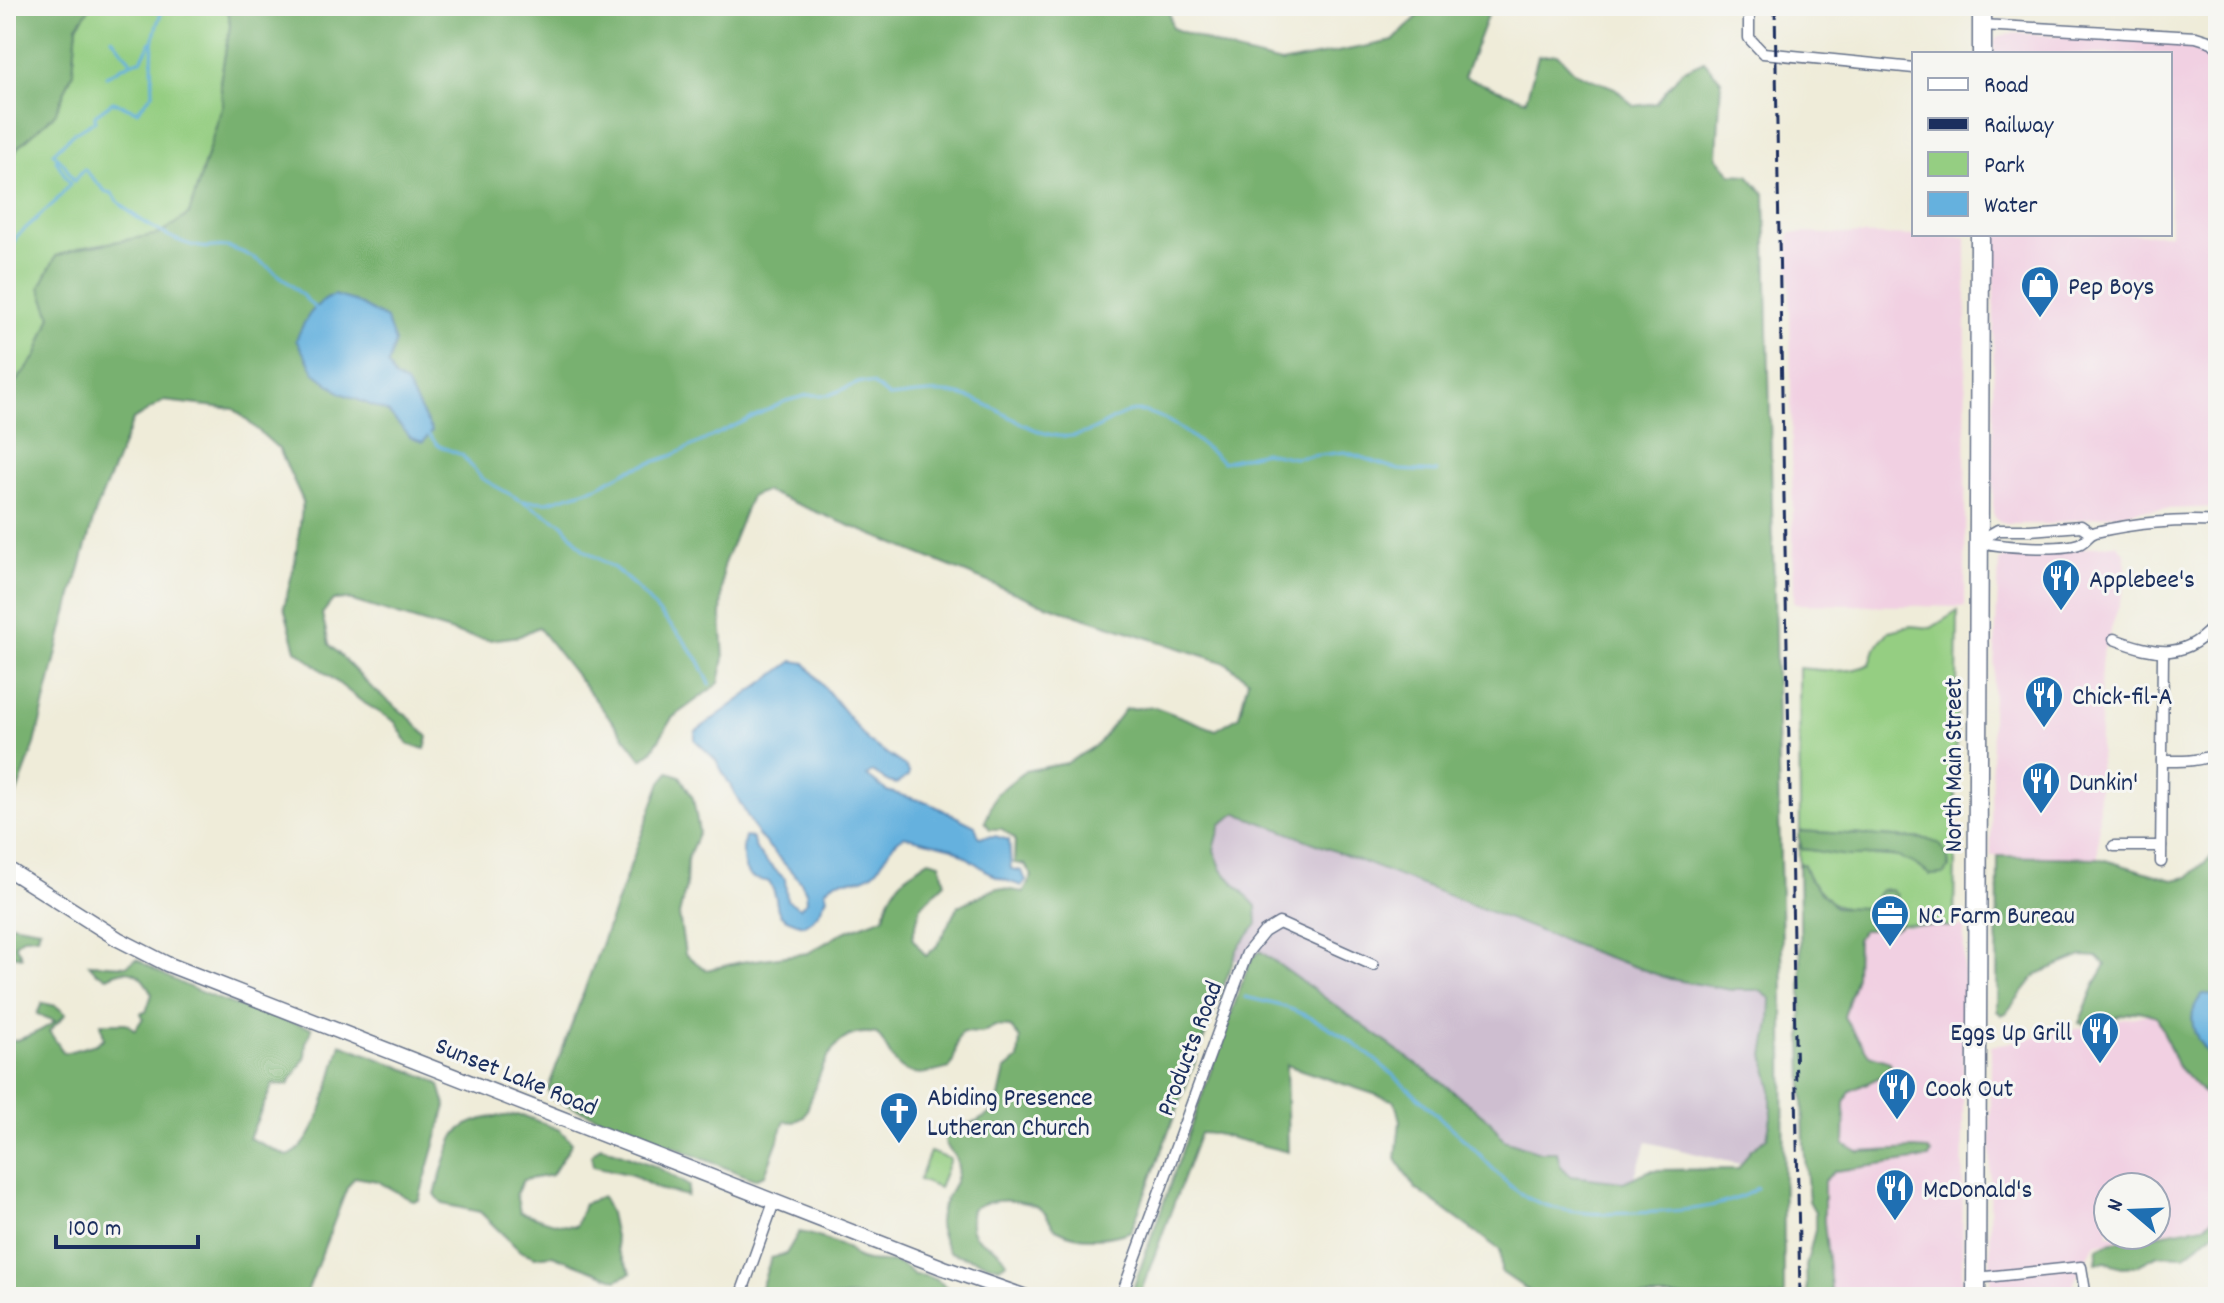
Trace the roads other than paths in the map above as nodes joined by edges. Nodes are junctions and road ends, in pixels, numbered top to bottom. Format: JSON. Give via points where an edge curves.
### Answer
{"nodes":[{"id":1,"x":1749,"y":6,"type":"edge"},
{"id":2,"x":1982,"y":15,"type":"edge"},
{"id":3,"x":2218,"y":48,"type":"edge"},
{"id":4,"x":1982,"y":52,"type":"edge"},
{"id":5,"x":1912,"y":68,"type":"edge"},
{"id":6,"x":1980,"y":236,"type":"edge"},
{"id":7,"x":2218,"y":522,"type":"edge"},
{"id":8,"x":2091,"y":533,"type":"junction"},
{"id":9,"x":1978,"y":541,"type":"junction"},
{"id":10,"x":2218,"y":621,"type":"edge"},
{"id":11,"x":2114,"y":639,"type":"dead end"},
{"id":12,"x":2163,"y":653,"type":"junction"},
{"id":13,"x":2218,"y":753,"type":"edge"},
{"id":14,"x":2162,"y":761,"type":"junction"},
{"id":15,"x":2114,"y":846,"type":"dead end"},
{"id":16,"x":2161,"y":846,"type":"junction"},
{"id":17,"x":2161,"y":862,"type":"dead end"},
{"id":18,"x":6,"y":868,"type":"edge"},
{"id":19,"x":1373,"y":965,"type":"dead end"},
{"id":20,"x":774,"y":1202,"type":"junction"},
{"id":21,"x":1976,"y":1288,"type":"edge"},
{"id":22,"x":740,"y":1297,"type":"edge"},
{"id":23,"x":1026,"y":1297,"type":"edge"},
{"id":24,"x":1121,"y":1297,"type":"edge"},
{"id":25,"x":2086,"y":1297,"type":"edge"}],
"edges":[{"from":1,"to":5,"type":"street","via":[[1749,38],[1763,53]]},
{"from":2,"to":3,"type":"street","via":[[2196,37]]},
{"from":2,"to":4,"type":"highway"},
{"from":6,"to":9,"type":"highway","name":"North Main Street"},
{"from":7,"to":8,"type":"street"},
{"from":8,"to":9,"type":"street","via":[[2081,543],[2053,546]]},
{"from":8,"to":9,"type":"street","via":[[2081,526],[1998,530]]},
{"from":9,"to":21,"type":"highway","name":"North Main Street"},
{"from":10,"to":12,"type":"street","via":[[2191,645]]},
{"from":11,"to":12,"type":"street"},
{"from":12,"to":14,"type":"street"},
{"from":13,"to":14,"type":"street","via":[[2191,761]]},
{"from":14,"to":16,"type":"street"},
{"from":15,"to":16,"type":"street"},
{"from":16,"to":17,"type":"street"},
{"from":18,"to":20,"type":"main road","name":"Sunset Lake Road","via":[[167,964]]},
{"from":19,"to":24,"type":"street","name":"Products Road","via":[[1279,923],[1247,953]]},
{"from":20,"to":22,"type":"street"},
{"from":20,"to":23,"type":"main road","name":"Sunset Lake Road"},
{"from":21,"to":25,"type":"street","via":[[2081,1267]]}]}
